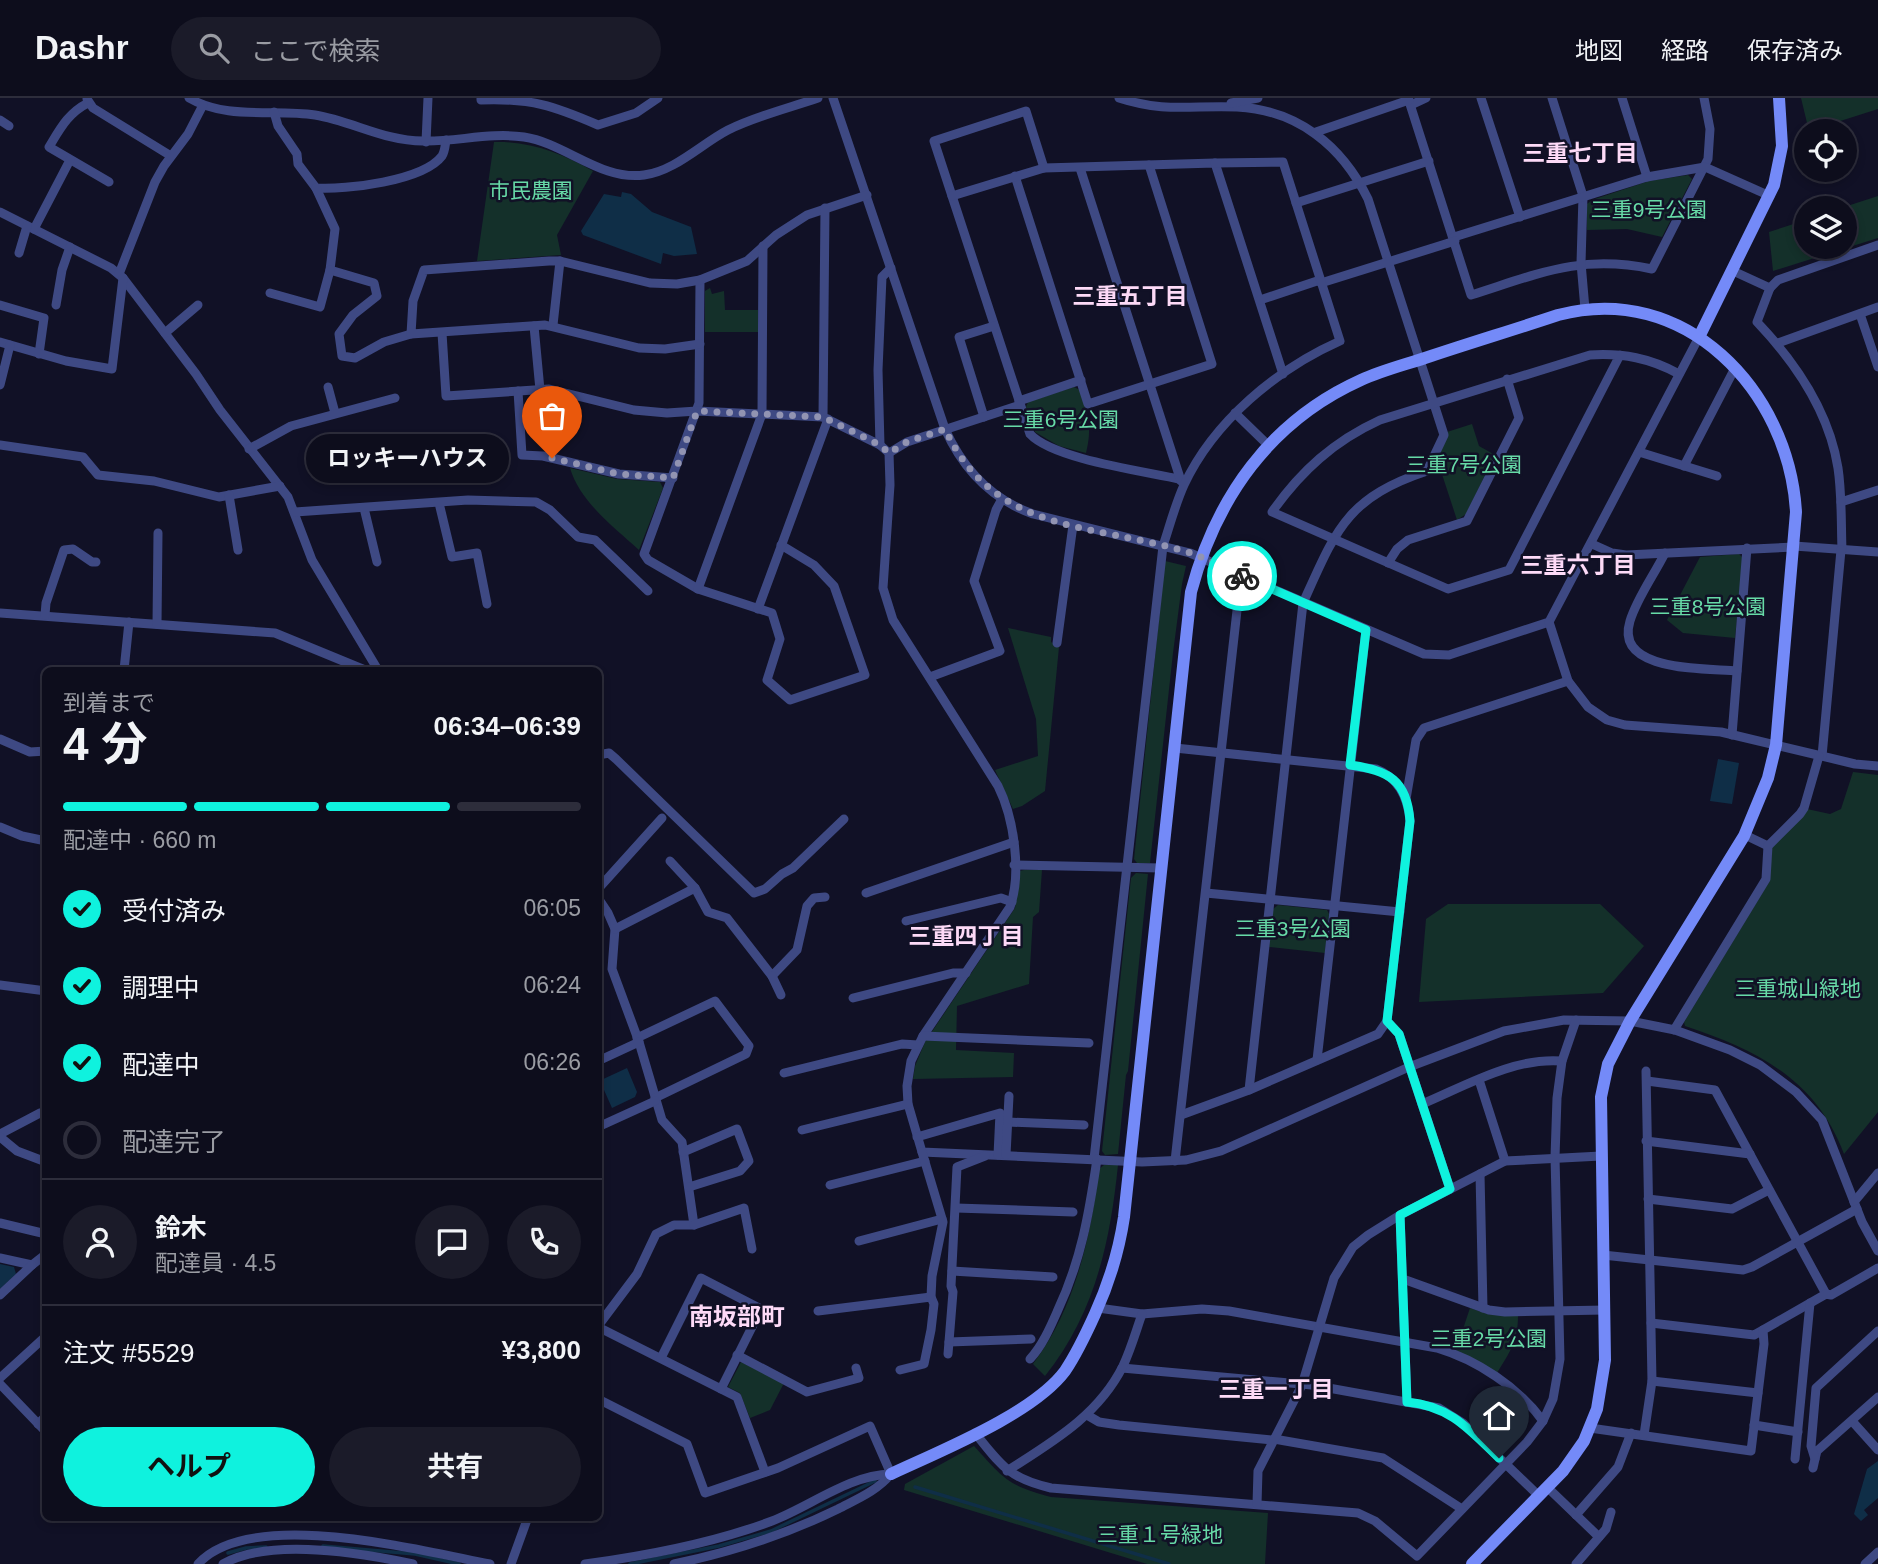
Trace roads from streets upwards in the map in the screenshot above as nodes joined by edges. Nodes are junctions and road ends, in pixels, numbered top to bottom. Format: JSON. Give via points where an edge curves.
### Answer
{"nodes":[{"id":1,"x":189,"y":98,"type":"edge"},
{"id":2,"x":428,"y":98,"type":"edge"},
{"id":3,"x":481,"y":98,"type":"edge"},
{"id":4,"x":658,"y":98,"type":"edge"},
{"id":5,"x":818,"y":98,"type":"edge"},
{"id":6,"x":833,"y":98,"type":"edge"},
{"id":7,"x":1119,"y":98,"type":"edge"},
{"id":8,"x":1258,"y":98,"type":"edge"},
{"id":9,"x":1426,"y":98,"type":"edge"},
{"id":10,"x":1481,"y":98,"type":"edge"},
{"id":11,"x":1552,"y":98,"type":"edge"},
{"id":12,"x":1622,"y":98,"type":"edge"},
{"id":13,"x":1704,"y":98,"type":"edge"},
{"id":14,"x":1779,"y":98,"type":"edge"},
{"id":15,"x":87,"y":100,"type":"edge"},
{"id":16,"x":1410,"y":101,"type":"edge"},
{"id":17,"x":203,"y":105,"type":"junction"},
{"id":18,"x":1212,"y":107,"type":"junction"},
{"id":19,"x":274,"y":112,"type":"junction"},
{"id":20,"x":1315,"y":132,"type":"junction"},
{"id":21,"x":446,"y":140,"type":"junction"},
{"id":22,"x":426,"y":142,"type":"junction"},
{"id":23,"x":172,"y":156,"type":"junction"},
{"id":24,"x":70,"y":160,"type":"junction"},
{"id":25,"x":1429,"y":161,"type":"junction"},
{"id":26,"x":1215,"y":163,"type":"junction"},
{"id":27,"x":1149,"y":165,"type":"junction"},
{"id":28,"x":1705,"y":167,"type":"junction"},
{"id":29,"x":1044,"y":168,"type":"junction"},
{"id":30,"x":1080,"y":168,"type":"junction"},
{"id":31,"x":1015,"y":176,"type":"junction"},
{"id":32,"x":1647,"y":177,"type":"junction"},
{"id":33,"x":109,"y":182,"type":"dead end"},
{"id":34,"x":1360,"y":182,"type":"junction"},
{"id":35,"x":316,"y":188,"type":"junction"},
{"id":36,"x":867,"y":195,"type":"junction"},
{"id":37,"x":953,"y":196,"type":"junction"},
{"id":38,"x":1583,"y":196,"type":"junction"},
{"id":39,"x":1770,"y":196,"type":"junction"},
{"id":40,"x":1296,"y":203,"type":"junction"},
{"id":41,"x":825,"y":208,"type":"junction"},
{"id":42,"x":0,"y":212,"type":"edge"},
{"id":43,"x":1520,"y":217,"type":"junction"},
{"id":44,"x":31,"y":227,"type":"junction"},
{"id":45,"x":1454,"y":239,"type":"junction"},
{"id":46,"x":1878,"y":245,"type":"edge"},
{"id":47,"x":764,"y":246,"type":"junction"},
{"id":48,"x":70,"y":247,"type":"junction"},
{"id":49,"x":19,"y":253,"type":"dead end"},
{"id":50,"x":560,"y":261,"type":"junction"},
{"id":51,"x":1388,"y":262,"type":"junction"},
{"id":52,"x":1581,"y":264,"type":"junction"},
{"id":53,"x":891,"y":268,"type":"junction"},
{"id":54,"x":330,"y":270,"type":"junction"},
{"id":55,"x":1733,"y":271,"type":"junction"},
{"id":56,"x":121,"y":276,"type":"junction"},
{"id":57,"x":700,"y":281,"type":"junction"},
{"id":58,"x":1321,"y":282,"type":"junction"},
{"id":59,"x":1770,"y":288,"type":"junction"},
{"id":60,"x":270,"y":293,"type":"dead end"},
{"id":61,"x":1260,"y":300,"type":"junction"},
{"id":62,"x":0,"y":305,"type":"edge"},
{"id":63,"x":56,"y":305,"type":"dead end"},
{"id":64,"x":198,"y":305,"type":"dead end"},
{"id":65,"x":1878,"y":307,"type":"edge"},
{"id":66,"x":1585,"y":309,"type":"junction"},
{"id":67,"x":1860,"y":314,"type":"junction"},
{"id":68,"x":534,"y":326,"type":"junction"},
{"id":69,"x":553,"y":326,"type":"junction"},
{"id":70,"x":994,"y":326,"type":"junction"},
{"id":71,"x":165,"y":333,"type":"junction"},
{"id":72,"x":442,"y":333,"type":"junction"},
{"id":73,"x":411,"y":334,"type":"junction"},
{"id":74,"x":1699,"y":337,"type":"junction"},
{"id":75,"x":5,"y":343,"type":"edge"},
{"id":76,"x":1778,"y":343,"type":"junction"},
{"id":77,"x":700,"y":344,"type":"junction"},
{"id":78,"x":39,"y":354,"type":"junction"},
{"id":79,"x":1620,"y":355,"type":"junction"},
{"id":80,"x":1419,"y":360,"type":"junction"},
{"id":81,"x":1878,"y":367,"type":"edge"},
{"id":82,"x":1735,"y":369,"type":"junction"},
{"id":83,"x":1283,"y":374,"type":"junction"},
{"id":84,"x":1679,"y":374,"type":"junction"},
{"id":85,"x":1507,"y":379,"type":"junction"},
{"id":86,"x":1081,"y":380,"type":"junction"},
{"id":87,"x":1150,"y":384,"type":"junction"},
{"id":88,"x":0,"y":385,"type":"edge"},
{"id":89,"x":328,"y":387,"type":"dead end"},
{"id":90,"x":540,"y":390,"type":"junction"},
{"id":91,"x":518,"y":391,"type":"junction"},
{"id":92,"x":395,"y":398,"type":"dead end"},
{"id":93,"x":1019,"y":403,"type":"junction"},
{"id":94,"x":1433,"y":403,"type":"junction"},
{"id":95,"x":697,"y":411,"type":"junction"},
{"id":96,"x":1235,"y":413,"type":"junction"},
{"id":97,"x":335,"y":414,"type":"junction"},
{"id":98,"x":762,"y":414,"type":"junction"},
{"id":99,"x":984,"y":417,"type":"junction"},
{"id":100,"x":825,"y":418,"type":"junction"},
{"id":101,"x":945,"y":429,"type":"junction"},
{"id":102,"x":0,"y":445,"type":"edge"},
{"id":103,"x":880,"y":445,"type":"junction"},
{"id":104,"x":1268,"y":445,"type":"junction"},
{"id":105,"x":249,"y":449,"type":"junction"},
{"id":106,"x":889,"y":453,"type":"junction"},
{"id":107,"x":1639,"y":453,"type":"junction"},
{"id":108,"x":1684,"y":466,"type":"junction"},
{"id":109,"x":1717,"y":476,"type":"dead end"},
{"id":110,"x":673,"y":478,"type":"junction"},
{"id":111,"x":1181,"y":482,"type":"junction"},
{"id":112,"x":280,"y":486,"type":"junction"},
{"id":113,"x":1878,"y":490,"type":"edge"},
{"id":114,"x":229,"y":495,"type":"junction"},
{"id":115,"x":1002,"y":499,"type":"junction"},
{"id":116,"x":1841,"y":502,"type":"junction"},
{"id":117,"x":439,"y":503,"type":"junction"},
{"id":118,"x":364,"y":508,"type":"junction"},
{"id":119,"x":295,"y":512,"type":"junction"},
{"id":120,"x":1073,"y":525,"type":"junction"},
{"id":121,"x":158,"y":533,"type":"dead end"},
{"id":122,"x":1332,"y":539,"type":"junction"},
{"id":123,"x":1592,"y":544,"type":"junction"},
{"id":124,"x":781,"y":545,"type":"junction"},
{"id":125,"x":1163,"y":546,"type":"junction"},
{"id":126,"x":1794,"y":546,"type":"junction"},
{"id":127,"x":1747,"y":548,"type":"junction"},
{"id":128,"x":238,"y":550,"type":"dead end"},
{"id":129,"x":1841,"y":550,"type":"junction"},
{"id":130,"x":1878,"y":552,"type":"edge"},
{"id":131,"x":1665,"y":553,"type":"junction"},
{"id":132,"x":1200,"y":557,"type":"junction"},
{"id":133,"x":96,"y":562,"type":"dead end"},
{"id":134,"x":377,"y":562,"type":"dead end"},
{"id":135,"x":1388,"y":563,"type":"junction"},
{"id":136,"x":1241,"y":575,"type":"junction"},
{"id":137,"x":698,"y":589,"type":"junction"},
{"id":138,"x":648,"y":591,"type":"dead end"},
{"id":139,"x":1303,"y":603,"type":"junction"},
{"id":140,"x":486,"y":604,"type":"dead end"},
{"id":141,"x":758,"y":609,"type":"junction"},
{"id":142,"x":0,"y":613,"type":"edge"},
{"id":143,"x":44,"y":615,"type":"junction"},
{"id":144,"x":129,"y":622,"type":"junction"},
{"id":145,"x":1549,"y":622,"type":"junction"},
{"id":146,"x":157,"y":624,"type":"junction"},
{"id":147,"x":1366,"y":630,"type":"junction"},
{"id":148,"x":1056,"y":643,"type":"dead end"},
{"id":149,"x":124,"y":667,"type":"edge"},
{"id":150,"x":358,"y":667,"type":"edge"},
{"id":151,"x":375,"y":667,"type":"edge"},
{"id":152,"x":1737,"y":671,"type":"junction"},
{"id":153,"x":930,"y":677,"type":"junction"},
{"id":154,"x":1568,"y":681,"type":"junction"},
{"id":155,"x":1732,"y":735,"type":"junction"},
{"id":156,"x":0,"y":739,"type":"edge"},
{"id":157,"x":1776,"y":744,"type":"junction"},
{"id":158,"x":1175,"y":748,"type":"junction"},
{"id":159,"x":42,"y":751,"type":"edge"},
{"id":160,"x":1220,"y":753,"type":"junction"},
{"id":161,"x":602,"y":754,"type":"edge"},
{"id":162,"x":1821,"y":756,"type":"junction"},
{"id":163,"x":1286,"y":760,"type":"junction"},
{"id":164,"x":1350,"y":765,"type":"junction"},
{"id":165,"x":1878,"y":766,"type":"edge"},
{"id":166,"x":1406,"y":799,"type":"junction"},
{"id":167,"x":662,"y":818,"type":"dead end"},
{"id":168,"x":844,"y":819,"type":"dead end"},
{"id":169,"x":0,"y":827,"type":"edge"},
{"id":170,"x":1745,"y":835,"type":"junction"},
{"id":171,"x":42,"y":840,"type":"edge"},
{"id":172,"x":1014,"y":842,"type":"junction"},
{"id":173,"x":1768,"y":846,"type":"junction"},
{"id":174,"x":670,"y":861,"type":"dead end"},
{"id":175,"x":1014,"y":865,"type":"junction"},
{"id":176,"x":1126,"y":867,"type":"junction"},
{"id":177,"x":1161,"y":868,"type":"junction"},
{"id":178,"x":602,"y":885,"type":"edge"},
{"id":179,"x":695,"y":888,"type":"junction"},
{"id":180,"x":1206,"y":892,"type":"junction"},
{"id":181,"x":866,"y":893,"type":"dead end"},
{"id":182,"x":825,"y":897,"type":"dead end"},
{"id":183,"x":1270,"y":899,"type":"junction"},
{"id":184,"x":1012,"y":902,"type":"junction"},
{"id":185,"x":602,"y":904,"type":"edge"},
{"id":186,"x":1334,"y":905,"type":"junction"},
{"id":187,"x":1399,"y":912,"type":"junction"},
{"id":188,"x":906,"y":921,"type":"dead end"},
{"id":189,"x":615,"y":929,"type":"junction"},
{"id":190,"x":966,"y":973,"type":"junction"},
{"id":191,"x":772,"y":976,"type":"junction"},
{"id":192,"x":0,"y":985,"type":"edge"},
{"id":193,"x":42,"y":990,"type":"edge"},
{"id":194,"x":781,"y":995,"type":"dead end"},
{"id":195,"x":853,"y":998,"type":"dead end"},
{"id":196,"x":1576,"y":1020,"type":"junction"},
{"id":197,"x":1387,"y":1021,"type":"junction"},
{"id":198,"x":1630,"y":1021,"type":"junction"},
{"id":199,"x":1674,"y":1030,"type":"junction"},
{"id":200,"x":638,"y":1040,"type":"junction"},
{"id":201,"x":921,"y":1041,"type":"junction"},
{"id":202,"x":1089,"y":1043,"type":"dead end"},
{"id":203,"x":602,"y":1059,"type":"edge"},
{"id":204,"x":1317,"y":1060,"type":"junction"},
{"id":205,"x":1562,"y":1061,"type":"junction"},
{"id":206,"x":1409,"y":1067,"type":"junction"},
{"id":207,"x":784,"y":1073,"type":"dead end"},
{"id":208,"x":1479,"y":1080,"type":"junction"},
{"id":209,"x":1249,"y":1090,"type":"junction"},
{"id":210,"x":1009,"y":1096,"type":"dead end"},
{"id":211,"x":655,"y":1100,"type":"junction"},
{"id":212,"x":908,"y":1104,"type":"junction"},
{"id":213,"x":1422,"y":1104,"type":"junction"},
{"id":214,"x":42,"y":1113,"type":"edge"},
{"id":215,"x":1181,"y":1115,"type":"junction"},
{"id":216,"x":1008,"y":1122,"type":"junction"},
{"id":217,"x":602,"y":1125,"type":"edge"},
{"id":218,"x":1084,"y":1125,"type":"dead end"},
{"id":219,"x":802,"y":1130,"type":"dead end"},
{"id":220,"x":0,"y":1135,"type":"edge"},
{"id":221,"x":917,"y":1137,"type":"junction"},
{"id":222,"x":1646,"y":1141,"type":"junction"},
{"id":223,"x":684,"y":1152,"type":"junction"},
{"id":224,"x":1750,"y":1154,"type":"junction"},
{"id":225,"x":998,"y":1155,"type":"junction"},
{"id":226,"x":1601,"y":1156,"type":"junction"},
{"id":227,"x":923,"y":1157,"type":"junction"},
{"id":228,"x":1555,"y":1157,"type":"junction"},
{"id":229,"x":1095,"y":1159,"type":"junction"},
{"id":230,"x":42,"y":1160,"type":"edge"},
{"id":231,"x":1130,"y":1160,"type":"junction"},
{"id":232,"x":1175,"y":1161,"type":"junction"},
{"id":233,"x":1505,"y":1161,"type":"junction"},
{"id":234,"x":1878,"y":1173,"type":"edge"},
{"id":235,"x":1480,"y":1174,"type":"junction"},
{"id":236,"x":831,"y":1185,"type":"dead end"},
{"id":237,"x":689,"y":1187,"type":"junction"},
{"id":238,"x":1450,"y":1189,"type":"junction"},
{"id":239,"x":1769,"y":1190,"type":"junction"},
{"id":240,"x":1648,"y":1199,"type":"junction"},
{"id":241,"x":1855,"y":1205,"type":"junction"},
{"id":242,"x":956,"y":1208,"type":"junction"},
{"id":243,"x":1073,"y":1212,"type":"dead end"},
{"id":244,"x":1400,"y":1215,"type":"junction"},
{"id":245,"x":942,"y":1219,"type":"junction"},
{"id":246,"x":0,"y":1223,"type":"edge"},
{"id":247,"x":694,"y":1225,"type":"junction"},
{"id":248,"x":42,"y":1233,"type":"edge"},
{"id":249,"x":859,"y":1241,"type":"dead end"},
{"id":250,"x":1797,"y":1241,"type":"junction"},
{"id":251,"x":751,"y":1249,"type":"dead end"},
{"id":252,"x":1878,"y":1251,"type":"edge"},
{"id":253,"x":1603,"y":1255,"type":"junction"},
{"id":254,"x":42,"y":1257,"type":"edge"},
{"id":255,"x":0,"y":1258,"type":"edge"},
{"id":256,"x":1648,"y":1260,"type":"junction"},
{"id":257,"x":32,"y":1265,"type":"junction"},
{"id":258,"x":1878,"y":1268,"type":"edge"},
{"id":259,"x":952,"y":1271,"type":"junction"},
{"id":260,"x":1053,"y":1277,"type":"dead end"},
{"id":261,"x":1403,"y":1279,"type":"junction"},
{"id":262,"x":1826,"y":1294,"type":"junction"},
{"id":263,"x":0,"y":1295,"type":"edge"},
{"id":264,"x":931,"y":1297,"type":"junction"},
{"id":265,"x":1810,"y":1303,"type":"junction"},
{"id":266,"x":1098,"y":1308,"type":"junction"},
{"id":267,"x":1483,"y":1308,"type":"junction"},
{"id":268,"x":1605,"y":1310,"type":"junction"},
{"id":269,"x":818,"y":1311,"type":"dead end"},
{"id":270,"x":1559,"y":1311,"type":"junction"},
{"id":271,"x":1142,"y":1314,"type":"junction"},
{"id":272,"x":602,"y":1322,"type":"edge"},
{"id":273,"x":1651,"y":1323,"type":"junction"},
{"id":274,"x":1319,"y":1326,"type":"junction"},
{"id":275,"x":602,"y":1329,"type":"edge"},
{"id":276,"x":1763,"y":1330,"type":"junction"},
{"id":277,"x":1878,"y":1331,"type":"edge"},
{"id":278,"x":1031,"y":1339,"type":"dead end"},
{"id":279,"x":42,"y":1340,"type":"edge"},
{"id":280,"x":1405,"y":1341,"type":"junction"},
{"id":281,"x":949,"y":1342,"type":"junction"},
{"id":282,"x":948,"y":1354,"type":"dead end"},
{"id":283,"x":737,"y":1355,"type":"junction"},
{"id":284,"x":661,"y":1359,"type":"junction"},
{"id":285,"x":1030,"y":1359,"type":"dead end"},
{"id":286,"x":856,"y":1368,"type":"dead end"},
{"id":287,"x":1122,"y":1368,"type":"junction"},
{"id":288,"x":900,"y":1370,"type":"dead end"},
{"id":289,"x":0,"y":1378,"type":"edge"},
{"id":290,"x":1652,"y":1381,"type":"junction"},
{"id":291,"x":0,"y":1384,"type":"edge"},
{"id":292,"x":1302,"y":1385,"type":"junction"},
{"id":293,"x":721,"y":1389,"type":"junction"},
{"id":294,"x":1758,"y":1393,"type":"junction"},
{"id":295,"x":1878,"y":1397,"type":"edge"},
{"id":296,"x":602,"y":1401,"type":"edge"},
{"id":297,"x":1407,"y":1402,"type":"junction"},
{"id":298,"x":1087,"y":1415,"type":"junction"},
{"id":299,"x":42,"y":1420,"type":"edge"},
{"id":300,"x":1543,"y":1421,"type":"junction"},
{"id":301,"x":1852,"y":1421,"type":"junction"},
{"id":302,"x":38,"y":1424,"type":"junction"},
{"id":303,"x":1754,"y":1425,"type":"junction"},
{"id":304,"x":42,"y":1428,"type":"edge"},
{"id":305,"x":1590,"y":1428,"type":"junction"},
{"id":306,"x":1798,"y":1432,"type":"junction"},
{"id":307,"x":975,"y":1433,"type":"junction"},
{"id":308,"x":1631,"y":1433,"type":"junction"},
{"id":309,"x":1644,"y":1435,"type":"junction"},
{"id":310,"x":1273,"y":1439,"type":"junction"},
{"id":311,"x":1878,"y":1450,"type":"edge"},
{"id":312,"x":1795,"y":1459,"type":"dead end"},
{"id":313,"x":1506,"y":1464,"type":"junction"},
{"id":314,"x":1007,"y":1471,"type":"junction"},
{"id":315,"x":765,"y":1472,"type":"junction"},
{"id":316,"x":891,"y":1474,"type":"junction"},
{"id":317,"x":1543,"y":1492,"type":"junction"},
{"id":318,"x":1257,"y":1504,"type":"junction"},
{"id":319,"x":1462,"y":1509,"type":"junction"},
{"id":320,"x":1611,"y":1512,"type":"dead end"},
{"id":321,"x":1576,"y":1515,"type":"junction"},
{"id":322,"x":527,"y":1521,"type":"edge"},
{"id":323,"x":1599,"y":1537,"type":"junction"},
{"id":324,"x":372,"y":1541,"type":"junction"},
{"id":325,"x":1878,"y":1552,"type":"edge"},
{"id":326,"x":1417,"y":1556,"type":"junction"},
{"id":327,"x":370,"y":1557,"type":"junction"},
{"id":328,"x":198,"y":1564,"type":"edge"},
{"id":329,"x":223,"y":1564,"type":"edge"},
{"id":330,"x":413,"y":1564,"type":"edge"},
{"id":331,"x":489,"y":1564,"type":"edge"},
{"id":332,"x":511,"y":1564,"type":"edge"},
{"id":333,"x":585,"y":1564,"type":"edge"},
{"id":334,"x":674,"y":1564,"type":"edge"},
{"id":335,"x":1426,"y":1564,"type":"edge"},
{"id":336,"x":1472,"y":1564,"type":"edge"},
{"id":337,"x":1576,"y":1564,"type":"edge"},
{"id":338,"x":1865,"y":1564,"type":"edge"}],
"edges":[{"from":1,"to":17,"type":"street"},
{"from":2,"to":22,"type":"street"},
{"from":3,"to":4,"type":"street","via":[[540,103],[598,125],[636,113]]},
{"from":5,"to":21,"type":"street","via":[[740,124],[670,166],[643,176],[602,169],[530,138]]},
{"from":6,"to":36,"type":"street"},
{"from":7,"to":18,"type":"street","via":[[1166,109]]},
{"from":8,"to":18,"type":"street"},
{"from":9,"to":16,"type":"street"},
{"from":10,"to":43,"type":"street"},
{"from":11,"to":38,"type":"street"},
{"from":12,"to":32,"type":"street"},
{"from":13,"to":28,"type":"street","via":[[1710,130]]},
{"from":14,"to":39,"type":"street","via":[[1782,146]]},
{"from":15,"to":23,"type":"street"},
{"from":15,"to":24,"type":"street","via":[[64,122],[50,148]]},
{"from":16,"to":20,"type":"street"},
{"from":16,"to":25,"type":"street"},
{"from":17,"to":19,"type":"street","via":[[228,111]]},
{"from":17,"to":23,"type":"street"},
{"from":18,"to":20,"type":"street","via":[[1266,111]]},
{"from":19,"to":22,"type":"street","via":[[316,115],[383,136]]},
{"from":19,"to":35,"type":"street","via":[[298,164]]},
{"from":20,"to":34,"type":"street","via":[[1337,151]]},
{"from":21,"to":22,"type":"street"},
{"from":21,"to":35,"type":"street","via":[[439,159],[394,180]]},
{"from":23,"to":56,"type":"street","via":[[155,182]]},
{"from":24,"to":33,"type":"street"},
{"from":24,"to":44,"type":"street"},
{"from":25,"to":34,"type":"street"},
{"from":25,"to":45,"type":"street"},
{"from":26,"to":27,"type":"street"},
{"from":26,"to":40,"type":"street","via":[[1283,162]]},
{"from":26,"to":61,"type":"street"},
{"from":27,"to":30,"type":"street"},
{"from":27,"to":87,"type":"street","via":[[1212,364]]},
{"from":28,"to":32,"type":"street"},
{"from":28,"to":39,"type":"street"},
{"from":28,"to":52,"type":"street","via":[[1652,268]]},
{"from":29,"to":30,"type":"street"},
{"from":29,"to":31,"type":"street"},
{"from":29,"to":37,"type":"street","via":[[1026,111],[934,141]]},
{"from":30,"to":87,"type":"street"},
{"from":31,"to":37,"type":"street"},
{"from":31,"to":86,"type":"street"},
{"from":32,"to":38,"type":"street"},
{"from":34,"to":40,"type":"street"},
{"from":34,"to":51,"type":"street"},
{"from":35,"to":54,"type":"street","via":[[335,229]]},
{"from":36,"to":41,"type":"street"},
{"from":36,"to":53,"type":"street"},
{"from":37,"to":70,"type":"street"},
{"from":38,"to":43,"type":"street"},
{"from":38,"to":52,"type":"street"},
{"from":39,"to":55,"type":"street"},
{"from":40,"to":58,"type":"street"},
{"from":41,"to":47,"type":"street","via":[[807,215]]},
{"from":41,"to":100,"type":"street"},
{"from":42,"to":44,"type":"street"},
{"from":43,"to":45,"type":"street"},
{"from":44,"to":48,"type":"street"},
{"from":44,"to":49,"type":"street"},
{"from":45,"to":51,"type":"street"},
{"from":45,"to":52,"type":"street","via":[[1471,295]]},
{"from":46,"to":59,"type":"street","via":[[1778,280]]},
{"from":47,"to":57,"type":"street","via":[[747,261]]},
{"from":47,"to":98,"type":"street"},
{"from":48,"to":56,"type":"street"},
{"from":48,"to":63,"type":"street"},
{"from":50,"to":57,"type":"street","via":[[642,282]]},
{"from":50,"to":69,"type":"street"},
{"from":50,"to":73,"type":"street","via":[[424,270],[413,300]]},
{"from":51,"to":58,"type":"street"},
{"from":51,"to":80,"type":"street"},
{"from":52,"to":66,"type":"street"},
{"from":53,"to":101,"type":"street"},
{"from":53,"to":103,"type":"street","via":[[882,277],[877,380]]},
{"from":54,"to":60,"type":"street","via":[[320,307]]},
{"from":54,"to":73,"type":"street","via":[[374,283],[377,296],[353,315],[339,334],[342,356],[355,358]]},
{"from":55,"to":59,"type":"street"},
{"from":55,"to":74,"type":"street"},
{"from":56,"to":71,"type":"street"},
{"from":56,"to":78,"type":"street","via":[[112,369]]},
{"from":57,"to":77,"type":"street"},
{"from":58,"to":61,"type":"street"},
{"from":58,"to":83,"type":"street","via":[[1340,341]]},
{"from":59,"to":76,"type":"street","via":[[1757,322]]},
{"from":61,"to":83,"type":"street"},
{"from":62,"to":78,"type":"street","via":[[44,318]]},
{"from":64,"to":71,"type":"street"},
{"from":65,"to":67,"type":"street"},
{"from":66,"to":74,"type":"street","via":[[1642,312]]},
{"from":66,"to":80,"type":"street"},
{"from":67,"to":76,"type":"street"},
{"from":67,"to":81,"type":"street"},
{"from":68,"to":69,"type":"street"},
{"from":68,"to":72,"type":"street"},
{"from":68,"to":90,"type":"street"},
{"from":69,"to":77,"type":"street","via":[[639,348]]},
{"from":70,"to":93,"type":"street"},
{"from":70,"to":99,"type":"street","via":[[959,337]]},
{"from":71,"to":105,"type":"street"},
{"from":72,"to":73,"type":"street"},
{"from":72,"to":91,"type":"street","via":[[446,396]]},
{"from":74,"to":82,"type":"street"},
{"from":74,"to":84,"type":"street"},
{"from":75,"to":78,"type":"street"},
{"from":75,"to":88,"type":"street"},
{"from":76,"to":116,"type":"street","via":[[1811,390],[1825,423],[1836,455]]},
{"from":77,"to":95,"type":"street"},
{"from":79,"to":84,"type":"street","via":[[1660,363]]},
{"from":79,"to":85,"type":"street","via":[[1581,356]]},
{"from":79,"to":135,"type":"street","via":[[1509,570],[1448,589]]},
{"from":80,"to":94,"type":"street"},
{"from":80,"to":104,"type":"street","via":[[1342,389]]},
{"from":82,"to":108,"type":"street"},
{"from":82,"to":126,"type":"street","via":[[1765,408],[1782,445],[1794,486]]},
{"from":83,"to":96,"type":"street"},
{"from":84,"to":107,"type":"street"},
{"from":85,"to":94,"type":"street"},
{"from":85,"to":135,"type":"street","via":[[1519,418],[1468,521],[1408,540]]},
{"from":86,"to":87,"type":"street","via":[[1088,404]]},
{"from":86,"to":93,"type":"street"},
{"from":87,"to":111,"type":"street"},
{"from":89,"to":97,"type":"street"},
{"from":90,"to":91,"type":"street"},
{"from":90,"to":95,"type":"street","via":[[624,409],[667,414]]},
{"from":91,"to":110,"type":"street","via":[[522,455],[619,474]]},
{"from":92,"to":97,"type":"street"},
{"from":93,"to":99,"type":"street"},
{"from":93,"to":111,"type":"street","via":[[1030,434],[1049,448]]},
{"from":94,"to":122,"type":"street","via":[[1444,435],[1427,471],[1368,498]]},
{"from":94,"to":122,"type":"street","via":[[1380,420],[1335,445],[1303,473],[1272,512]]},
{"from":95,"to":98,"type":"street"},
{"from":95,"to":110,"type":"street"},
{"from":96,"to":104,"type":"street"},
{"from":96,"to":111,"type":"street"},
{"from":97,"to":105,"type":"street","via":[[291,426]]},
{"from":98,"to":100,"type":"street"},
{"from":98,"to":137,"type":"street"},
{"from":99,"to":101,"type":"street"},
{"from":100,"to":103,"type":"street"},
{"from":100,"to":124,"type":"street"},
{"from":101,"to":106,"type":"street"},
{"from":101,"to":115,"type":"street","via":[[965,465]]},
{"from":102,"to":114,"type":"street","via":[[83,457],[98,475]]},
{"from":103,"to":106,"type":"street"},
{"from":104,"to":132,"type":"street","via":[[1228,498]]},
{"from":105,"to":112,"type":"street"},
{"from":106,"to":153,"type":"street","via":[[883,594],[892,620]]},
{"from":107,"to":108,"type":"street"},
{"from":107,"to":123,"type":"street"},
{"from":108,"to":109,"type":"street"},
{"from":110,"to":137,"type":"street","via":[[645,554]]},
{"from":111,"to":125,"type":"street"},
{"from":112,"to":114,"type":"street"},
{"from":112,"to":119,"type":"street"},
{"from":113,"to":116,"type":"street"},
{"from":114,"to":128,"type":"street"},
{"from":115,"to":120,"type":"street","via":[[1032,514]]},
{"from":115,"to":153,"type":"street","via":[[974,581],[1000,650]]},
{"from":116,"to":129,"type":"street"},
{"from":117,"to":118,"type":"street"},
{"from":117,"to":138,"type":"street","via":[[543,505],[578,537],[595,540]]},
{"from":117,"to":140,"type":"street","via":[[452,557],[477,553]]},
{"from":118,"to":119,"type":"street"},
{"from":118,"to":134,"type":"street"},
{"from":119,"to":151,"type":"street","via":[[312,560]]},
{"from":120,"to":125,"type":"street"},
{"from":120,"to":148,"type":"street"},
{"from":121,"to":146,"type":"street"},
{"from":122,"to":135,"type":"street"},
{"from":122,"to":139,"type":"street"},
{"from":123,"to":131,"type":"street","via":[[1621,555]]},
{"from":123,"to":145,"type":"street"},
{"from":124,"to":141,"type":"street"},
{"from":124,"to":141,"type":"street","via":[[814,565],[834,586],[865,675],[790,701],[767,680],[780,639],[772,613]]},
{"from":125,"to":132,"type":"street"},
{"from":125,"to":176,"type":"street"},
{"from":126,"to":127,"type":"street"},
{"from":126,"to":129,"type":"street"},
{"from":126,"to":157,"type":"street"},
{"from":127,"to":131,"type":"street"},
{"from":127,"to":152,"type":"street"},
{"from":129,"to":130,"type":"street"},
{"from":129,"to":162,"type":"street"},
{"from":131,"to":152,"type":"street","via":[[1630,621],[1634,649],[1661,664]]},
{"from":132,"to":136,"type":"street"},
{"from":132,"to":158,"type":"street","via":[[1191,592]]},
{"from":133,"to":143,"type":"street","via":[[73,549],[64,550]]},
{"from":136,"to":139,"type":"street"},
{"from":136,"to":160,"type":"street"},
{"from":137,"to":141,"type":"street"},
{"from":139,"to":147,"type":"street"},
{"from":139,"to":163,"type":"street"},
{"from":142,"to":143,"type":"street"},
{"from":143,"to":144,"type":"street"},
{"from":144,"to":146,"type":"street"},
{"from":144,"to":149,"type":"street"},
{"from":145,"to":147,"type":"street","via":[[1441,656],[1424,654]]},
{"from":145,"to":154,"type":"street"},
{"from":146,"to":150,"type":"street","via":[[275,633]]},
{"from":147,"to":164,"type":"street"},
{"from":152,"to":155,"type":"street"},
{"from":153,"to":172,"type":"street","via":[[998,786]]},
{"from":154,"to":155,"type":"street","via":[[1588,707],[1616,723]]},
{"from":154,"to":166,"type":"street","via":[[1424,728],[1416,740]]},
{"from":155,"to":157,"type":"street"},
{"from":156,"to":159,"type":"street","via":[[30,752]]},
{"from":157,"to":162,"type":"street"},
{"from":157,"to":170,"type":"street"},
{"from":158,"to":160,"type":"street"},
{"from":158,"to":177,"type":"street"},
{"from":160,"to":163,"type":"street"},
{"from":160,"to":180,"type":"street"},
{"from":161,"to":168,"type":"street","via":[[609,753],[754,892],[765,890],[793,868]]},
{"from":162,"to":165,"type":"street"},
{"from":162,"to":173,"type":"street","via":[[1800,814]]},
{"from":163,"to":164,"type":"street"},
{"from":163,"to":183,"type":"street"},
{"from":164,"to":166,"type":"street","via":[[1384,772],[1400,786]]},
{"from":164,"to":186,"type":"street"},
{"from":166,"to":187,"type":"street","via":[[1410,821]]},
{"from":167,"to":178,"type":"street"},
{"from":169,"to":171,"type":"street"},
{"from":170,"to":173,"type":"street"},
{"from":170,"to":198,"type":"street"},
{"from":172,"to":175,"type":"street"},
{"from":172,"to":181,"type":"street"},
{"from":173,"to":199,"type":"street","via":[[1766,879]]},
{"from":174,"to":179,"type":"street"},
{"from":175,"to":176,"type":"street"},
{"from":175,"to":184,"type":"street"},
{"from":176,"to":177,"type":"street"},
{"from":176,"to":229,"type":"street"},
{"from":177,"to":231,"type":"street"},
{"from":179,"to":189,"type":"street"},
{"from":179,"to":191,"type":"street","via":[[708,912],[727,918]]},
{"from":180,"to":183,"type":"street"},
{"from":180,"to":215,"type":"street"},
{"from":182,"to":191,"type":"street","via":[[814,898],[807,906],[797,950]]},
{"from":183,"to":186,"type":"street"},
{"from":183,"to":209,"type":"street"},
{"from":184,"to":188,"type":"street","via":[[1001,898]]},
{"from":184,"to":190,"type":"street"},
{"from":185,"to":189,"type":"street"},
{"from":186,"to":187,"type":"street"},
{"from":186,"to":204,"type":"street"},
{"from":187,"to":197,"type":"street"},
{"from":189,"to":200,"type":"street","via":[[612,969]]},
{"from":190,"to":195,"type":"street"},
{"from":190,"to":201,"type":"street"},
{"from":191,"to":194,"type":"street"},
{"from":192,"to":193,"type":"street"},
{"from":196,"to":198,"type":"street"},
{"from":196,"to":205,"type":"street"},
{"from":196,"to":206,"type":"street","via":[[1514,1028]]},
{"from":197,"to":204,"type":"street","via":[[1378,1034]]},
{"from":197,"to":206,"type":"street","via":[[1399,1034]]},
{"from":198,"to":199,"type":"street"},
{"from":198,"to":226,"type":"street","via":[[1604,1078]]},
{"from":199,"to":241,"type":"street","via":[[1752,1061],[1812,1107],[1832,1142]]},
{"from":200,"to":203,"type":"street"},
{"from":200,"to":211,"type":"street"},
{"from":200,"to":211,"type":"street","via":[[715,1001],[749,1046],[746,1054]]},
{"from":201,"to":202,"type":"street"},
{"from":201,"to":207,"type":"street"},
{"from":201,"to":212,"type":"street","via":[[909,1070]]},
{"from":204,"to":209,"type":"street"},
{"from":205,"to":208,"type":"street","via":[[1538,1061]]},
{"from":205,"to":228,"type":"street"},
{"from":206,"to":213,"type":"street"},
{"from":206,"to":232,"type":"street","via":[[1229,1147]]},
{"from":208,"to":213,"type":"street"},
{"from":208,"to":233,"type":"street"},
{"from":209,"to":215,"type":"street"},
{"from":210,"to":216,"type":"street"},
{"from":211,"to":217,"type":"street"},
{"from":211,"to":223,"type":"street","via":[[664,1125],[682,1142]]},
{"from":212,"to":219,"type":"street"},
{"from":212,"to":221,"type":"street"},
{"from":213,"to":238,"type":"street"},
{"from":214,"to":220,"type":"street"},
{"from":215,"to":232,"type":"street"},
{"from":216,"to":218,"type":"street"},
{"from":216,"to":225,"type":"street"},
{"from":220,"to":230,"type":"street","via":[[17,1151]]},
{"from":221,"to":225,"type":"street","via":[[1000,1113]]},
{"from":221,"to":227,"type":"street"},
{"from":222,"to":224,"type":"street"},
{"from":222,"to":224,"type":"street","via":[[1646,1076],[1715,1090]]},
{"from":222,"to":240,"type":"street"},
{"from":223,"to":237,"type":"street"},
{"from":223,"to":237,"type":"street","via":[[737,1129],[749,1161],[740,1171]]},
{"from":224,"to":239,"type":"street"},
{"from":225,"to":227,"type":"street"},
{"from":225,"to":229,"type":"street"},
{"from":225,"to":242,"type":"street","via":[[957,1167]]},
{"from":226,"to":228,"type":"street"},
{"from":226,"to":253,"type":"street"},
{"from":227,"to":236,"type":"street"},
{"from":227,"to":245,"type":"street"},
{"from":228,"to":233,"type":"street"},
{"from":228,"to":270,"type":"street"},
{"from":229,"to":231,"type":"street"},
{"from":229,"to":285,"type":"street","via":[[1087,1228],[1076,1264],[1052,1324]]},
{"from":231,"to":232,"type":"street"},
{"from":231,"to":266,"type":"street","via":[[1117,1253]]},
{"from":233,"to":235,"type":"street"},
{"from":234,"to":241,"type":"street"},
{"from":235,"to":238,"type":"street"},
{"from":235,"to":267,"type":"street"},
{"from":237,"to":247,"type":"street"},
{"from":238,"to":244,"type":"street"},
{"from":239,"to":240,"type":"street","via":[[1732,1209]]},
{"from":239,"to":250,"type":"street"},
{"from":240,"to":256,"type":"street"},
{"from":241,"to":250,"type":"street"},
{"from":241,"to":252,"type":"street"},
{"from":242,"to":243,"type":"street"},
{"from":242,"to":259,"type":"street"},
{"from":244,"to":261,"type":"street"},
{"from":244,"to":274,"type":"street","via":[[1347,1255],[1334,1278]]},
{"from":245,"to":249,"type":"street"},
{"from":245,"to":264,"type":"street"},
{"from":246,"to":248,"type":"street"},
{"from":247,"to":251,"type":"street","via":[[744,1209]]},
{"from":247,"to":272,"type":"street","via":[[674,1225],[656,1234],[637,1275]]},
{"from":250,"to":256,"type":"street","via":[[1743,1270]]},
{"from":250,"to":262,"type":"street"},
{"from":253,"to":256,"type":"street"},
{"from":253,"to":268,"type":"street"},
{"from":254,"to":257,"type":"street"},
{"from":255,"to":257,"type":"street"},
{"from":256,"to":273,"type":"street"},
{"from":257,"to":263,"type":"street"},
{"from":258,"to":262,"type":"street"},
{"from":259,"to":260,"type":"street"},
{"from":259,"to":281,"type":"street"},
{"from":261,"to":267,"type":"street"},
{"from":261,"to":280,"type":"street"},
{"from":262,"to":265,"type":"street"},
{"from":264,"to":269,"type":"street"},
{"from":264,"to":288,"type":"street","via":[[934,1304],[924,1364]]},
{"from":265,"to":276,"type":"street"},
{"from":265,"to":306,"type":"street"},
{"from":266,"to":271,"type":"street"},
{"from":266,"to":307,"type":"street","via":[[1073,1358],[1053,1384],[1020,1409]]},
{"from":267,"to":270,"type":"street"},
{"from":268,"to":270,"type":"street"},
{"from":268,"to":305,"type":"street","via":[[1604,1381]]},
{"from":270,"to":300,"type":"street","via":[[1560,1369]]},
{"from":271,"to":274,"type":"street","via":[[1217,1310]]},
{"from":271,"to":287,"type":"street"},
{"from":273,"to":276,"type":"street","via":[[1754,1335]]},
{"from":273,"to":290,"type":"street"},
{"from":274,"to":280,"type":"street"},
{"from":274,"to":292,"type":"street"},
{"from":275,"to":284,"type":"street"},
{"from":276,"to":294,"type":"street"},
{"from":277,"to":301,"type":"street","via":[[1816,1388],[1814,1463],[1816,1451]]},
{"from":278,"to":281,"type":"street"},
{"from":279,"to":289,"type":"street"},
{"from":280,"to":297,"type":"street"},
{"from":280,"to":300,"type":"street","via":[[1452,1353],[1481,1367]]},
{"from":281,"to":282,"type":"street"},
{"from":283,"to":284,"type":"street","via":[[761,1309],[701,1278]]},
{"from":283,"to":286,"type":"street","via":[[807,1392],[859,1378]]},
{"from":283,"to":293,"type":"street"},
{"from":284,"to":293,"type":"street"},
{"from":287,"to":292,"type":"street"},
{"from":287,"to":298,"type":"street"},
{"from":290,"to":294,"type":"street"},
{"from":290,"to":309,"type":"street"},
{"from":291,"to":302,"type":"street"},
{"from":292,"to":297,"type":"street"},
{"from":292,"to":310,"type":"street"},
{"from":293,"to":315,"type":"street","via":[[737,1397]]},
{"from":294,"to":303,"type":"street"},
{"from":295,"to":301,"type":"street"},
{"from":296,"to":315,"type":"street","via":[[687,1444],[705,1493]]},
{"from":297,"to":313,"type":"street","via":[[1453,1416]]},
{"from":298,"to":310,"type":"street","via":[[1119,1425]]},
{"from":298,"to":314,"type":"street"},
{"from":299,"to":302,"type":"street"},
{"from":300,"to":313,"type":"street"},
{"from":301,"to":311,"type":"street"},
{"from":302,"to":304,"type":"street"},
{"from":303,"to":306,"type":"street"},
{"from":303,"to":309,"type":"street","via":[[1751,1451]]},
{"from":305,"to":308,"type":"street"},
{"from":305,"to":317,"type":"street","via":[[1577,1453]]},
{"from":306,"to":312,"type":"street"},
{"from":307,"to":314,"type":"street"},
{"from":307,"to":316,"type":"street"},
{"from":308,"to":309,"type":"street"},
{"from":308,"to":321,"type":"street","via":[[1612,1476]]},
{"from":310,"to":318,"type":"street","via":[[1258,1471]]},
{"from":310,"to":319,"type":"street","via":[[1383,1458]]},
{"from":313,"to":317,"type":"street"},
{"from":313,"to":319,"type":"street"},
{"from":314,"to":318,"type":"street","via":[[1051,1488]]},
{"from":315,"to":316,"type":"street","via":[[870,1426]]},
{"from":316,"to":333,"type":"street","via":[[874,1474],[786,1516],[724,1536]]},
{"from":316,"to":334,"type":"street","via":[[880,1486],[800,1526],[737,1549]]},
{"from":317,"to":321,"type":"street"},
{"from":317,"to":336,"type":"street"},
{"from":318,"to":326,"type":"street","via":[[1358,1513],[1375,1521]]},
{"from":319,"to":326,"type":"street"},
{"from":320,"to":323,"type":"street"},
{"from":321,"to":323,"type":"street"},
{"from":322,"to":332,"type":"street"},
{"from":323,"to":337,"type":"street"},
{"from":324,"to":327,"type":"street"},
{"from":324,"to":328,"type":"street","via":[[239,1540]]},
{"from":324,"to":331,"type":"street"},
{"from":325,"to":338,"type":"street"},
{"from":326,"to":335,"type":"street"},
{"from":327,"to":329,"type":"street","via":[[261,1551]]},
{"from":327,"to":330,"type":"street"}]}
